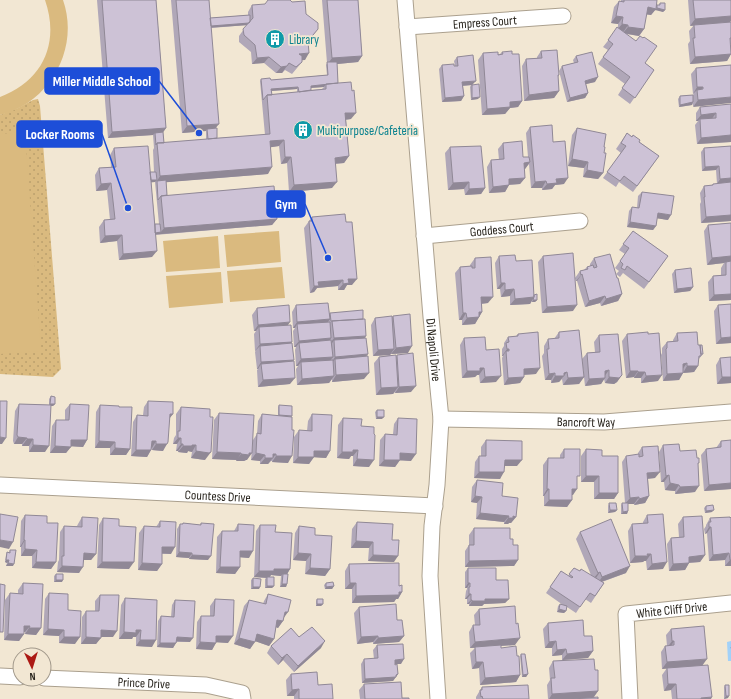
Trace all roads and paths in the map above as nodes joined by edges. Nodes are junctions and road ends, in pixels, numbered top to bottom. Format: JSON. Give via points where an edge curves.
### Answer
{"nodes":[{"id":1,"x":405,"y":0,"type":"edge"},
{"id":2,"x":563,"y":16,"type":"dead end"},
{"id":3,"x":407,"y":28,"type":"junction"},
{"id":4,"x":580,"y":221,"type":"dead end"},
{"id":5,"x":424,"y":236,"type":"junction"},
{"id":6,"x":731,"y":412,"type":"edge"},
{"id":7,"x":441,"y":419,"type":"junction"},
{"id":8,"x":0,"y":485,"type":"edge"},
{"id":9,"x":435,"y":506,"type":"junction"},
{"id":10,"x":731,"y":603,"type":"edge"},
{"id":11,"x":0,"y":676,"type":"edge"},
{"id":12,"x":12,"y":677,"type":"edge"},
{"id":13,"x":52,"y":678,"type":"edge"},
{"id":14,"x":243,"y":696,"type":"edge"},
{"id":15,"x":438,"y":699,"type":"edge"},
{"id":16,"x":630,"y":699,"type":"edge"}],
"edges":[{"from":1,"to":3,"type":"street","name":"Di Napoli Drive"},
{"from":2,"to":3,"type":"street","name":"Empress Court"},
{"from":3,"to":5,"type":"street","name":"Di Napoli Drive"},
{"from":4,"to":5,"type":"street","name":"Goddess Court"},
{"from":5,"to":7,"type":"street","name":"Di Napoli Drive"},
{"from":6,"to":7,"type":"street","name":"Bancroft Way","via":[[604,422]]},
{"from":7,"to":9,"type":"street","name":"Di Napoli Drive"},
{"from":8,"to":9,"type":"street","name":"Countess Drive"},
{"from":9,"to":15,"type":"street","name":"Di Napoli Drive","via":[[430,576]]},
{"from":10,"to":16,"type":"street","name":"White Cliff Drive","via":[[626,614]]},
{"from":11,"to":12,"type":"street"},
{"from":13,"to":14,"type":"street","name":"Prince Drive","via":[[206,685]]}]}
